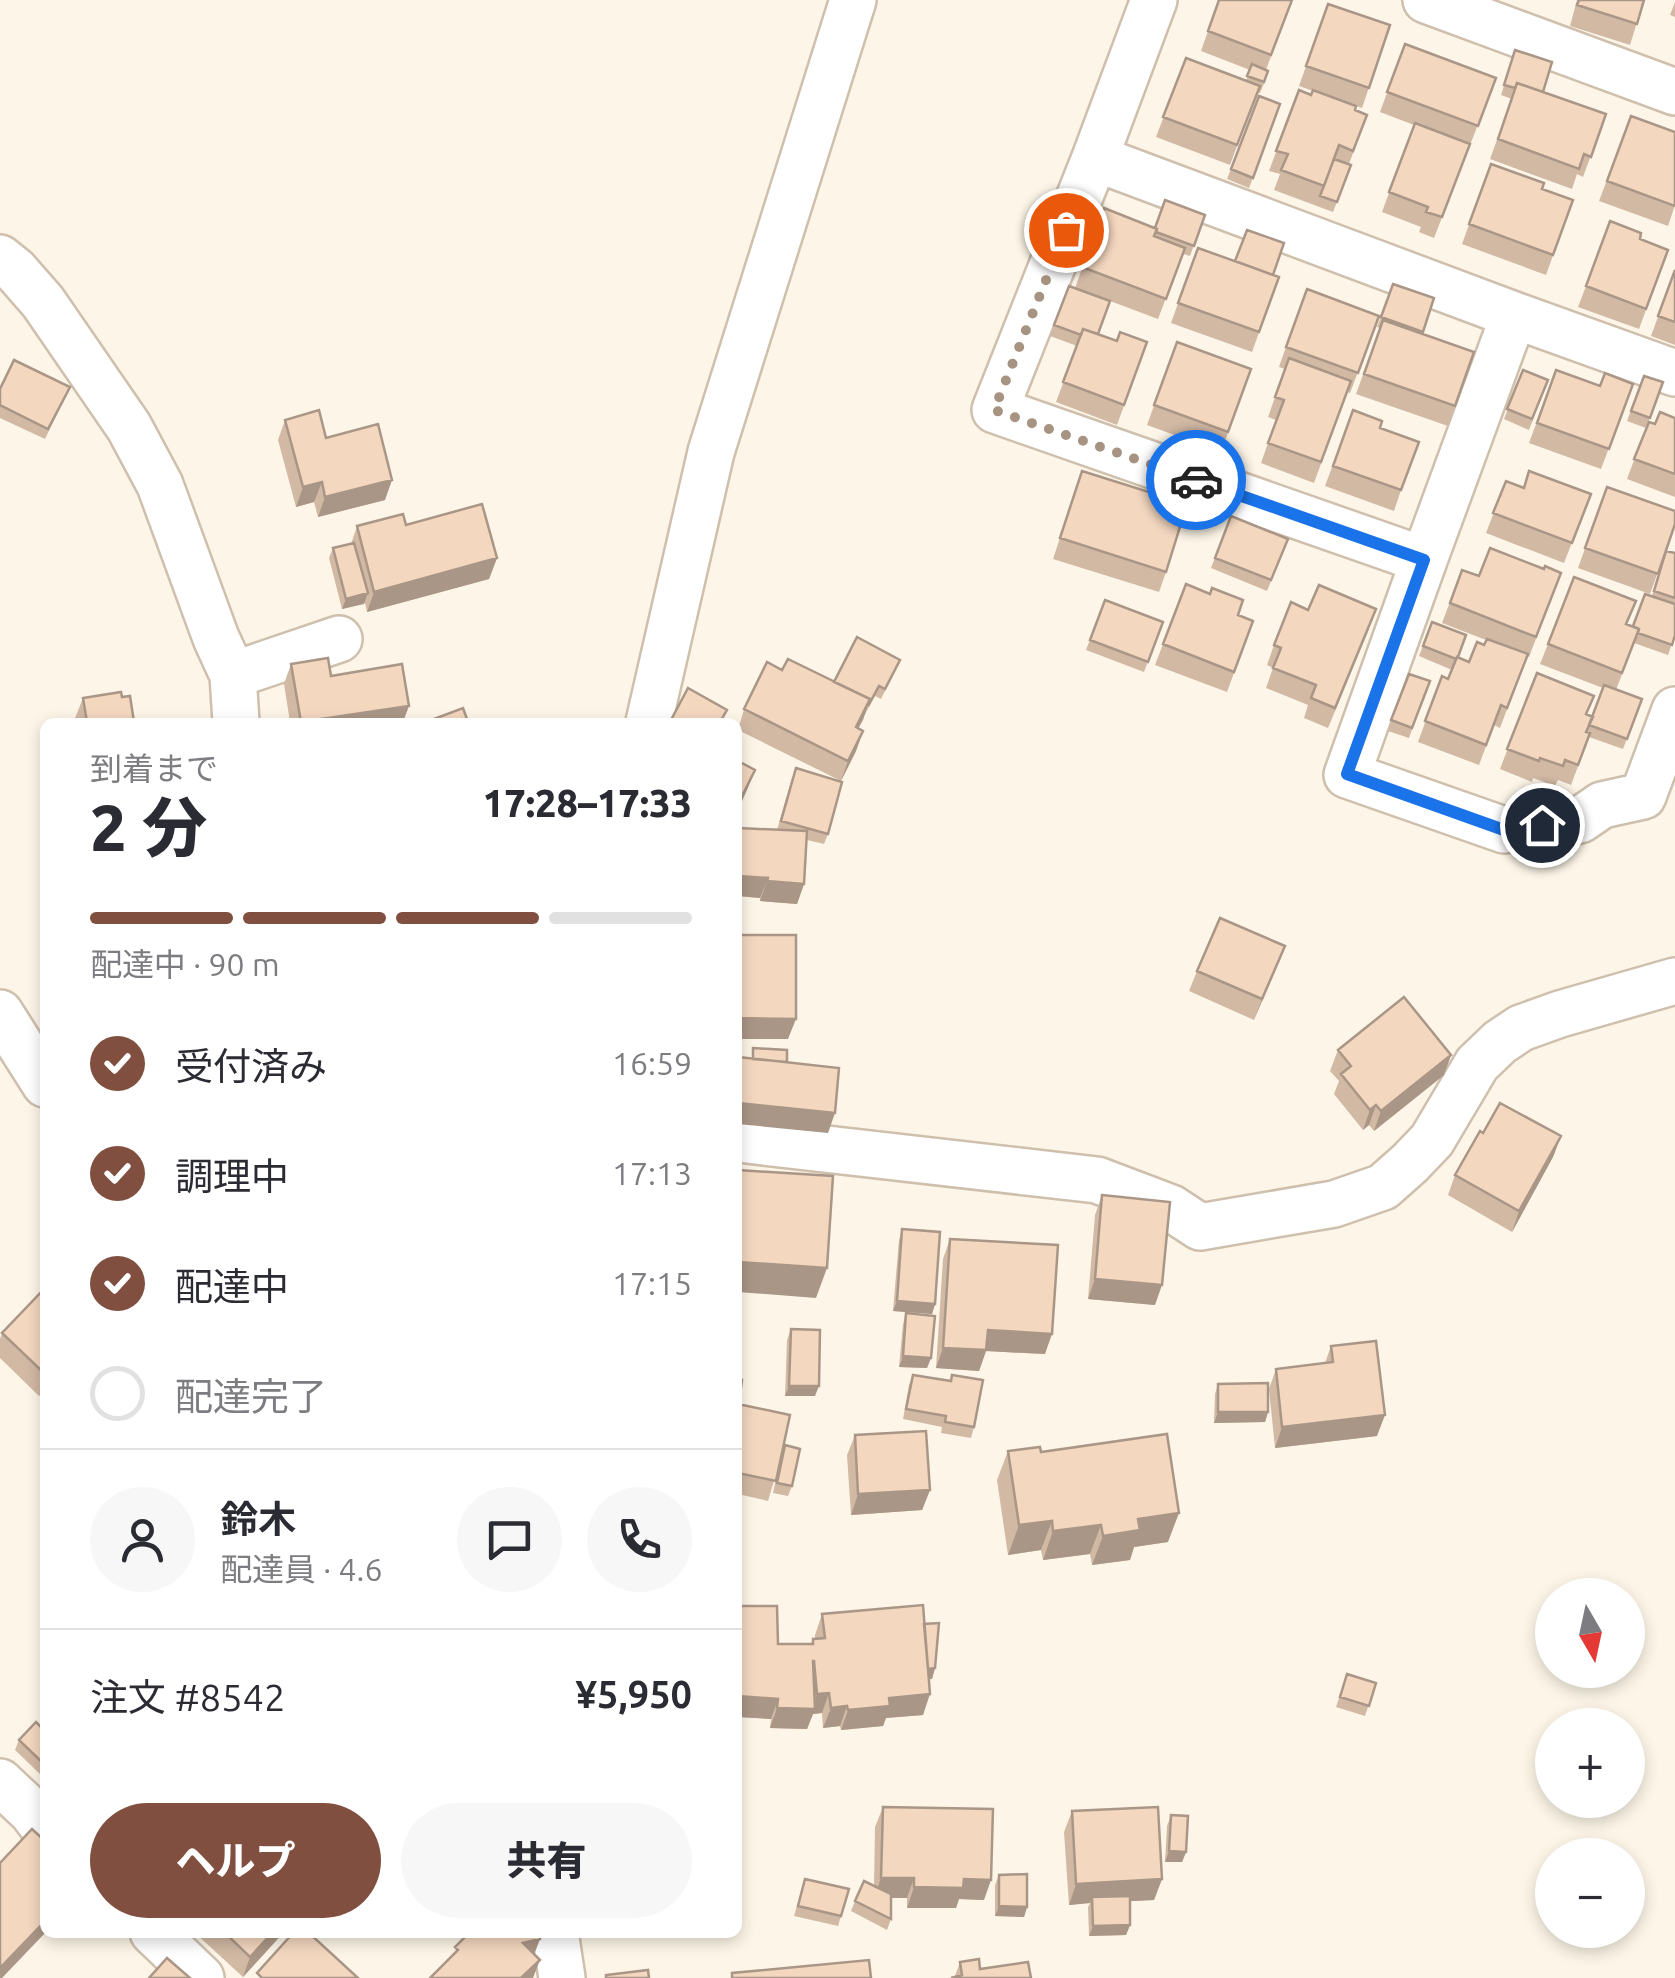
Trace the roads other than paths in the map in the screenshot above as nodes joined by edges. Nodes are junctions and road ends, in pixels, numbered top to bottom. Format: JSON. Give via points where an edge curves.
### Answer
{"nodes":[{"id":1,"x":854,"y":0,"type":"edge"},
{"id":2,"x":1154,"y":0,"type":"edge"},
{"id":3,"x":1426,"y":0,"type":"edge"},
{"id":4,"x":1515,"y":15,"type":"edge"},
{"id":5,"x":1675,"y":92,"type":"edge"},
{"id":6,"x":1095,"y":158,"type":"junction"},
{"id":7,"x":0,"y":258,"type":"edge"},
{"id":8,"x":1514,"y":315,"type":"junction"},
{"id":9,"x":1675,"y":372,"type":"edge"},
{"id":10,"x":1424,"y":560,"type":"junction"},
{"id":11,"x":339,"y":639,"type":"dead end"},
{"id":12,"x":233,"y":675,"type":"junction"},
{"id":13,"x":1675,"y":710,"type":"edge"},
{"id":14,"x":236,"y":718,"type":"edge"},
{"id":15,"x":650,"y":718,"type":"edge"},
{"id":16,"x":1675,"y":981,"type":"edge"},
{"id":17,"x":0,"y":1013,"type":"edge"},
{"id":18,"x":40,"y":1076,"type":"edge"},
{"id":19,"x":742,"y":1140,"type":"edge"},
{"id":20,"x":0,"y":1782,"type":"edge"},
{"id":21,"x":40,"y":1823,"type":"edge"},
{"id":22,"x":159,"y":1938,"type":"edge"},
{"id":23,"x":555,"y":1938,"type":"edge"},
{"id":24,"x":201,"y":1978,"type":"edge"},
{"id":25,"x":562,"y":1978,"type":"edge"}],
"edges":[{"from":1,"to":15,"type":"street","via":[[711,452]]},
{"from":2,"to":6,"type":"street"},
{"from":3,"to":4,"type":"street"},
{"from":4,"to":5,"type":"street"},
{"from":6,"to":8,"type":"street"},
{"from":6,"to":10,"type":"street","via":[[994,410]]},
{"from":7,"to":12,"type":"street","via":[[43,302],[129,427],[170,508]]},
{"from":8,"to":9,"type":"street"},
{"from":8,"to":10,"type":"street"},
{"from":10,"to":13,"type":"street","via":[[1347,774],[1504,830],[1580,820],[1602,805],[1643,796]]},
{"from":11,"to":12,"type":"street"},
{"from":12,"to":14,"type":"street"},
{"from":16,"to":19,"type":"street","via":[[1560,1014],[1500,1042],[1477,1064],[1432,1140],[1383,1187],[1334,1204],[1200,1227],[1171,1208],[1097,1180]]},
{"from":17,"to":18,"type":"street"},
{"from":20,"to":21,"type":"street"},
{"from":22,"to":24,"type":"street"},
{"from":23,"to":25,"type":"street"}]}
